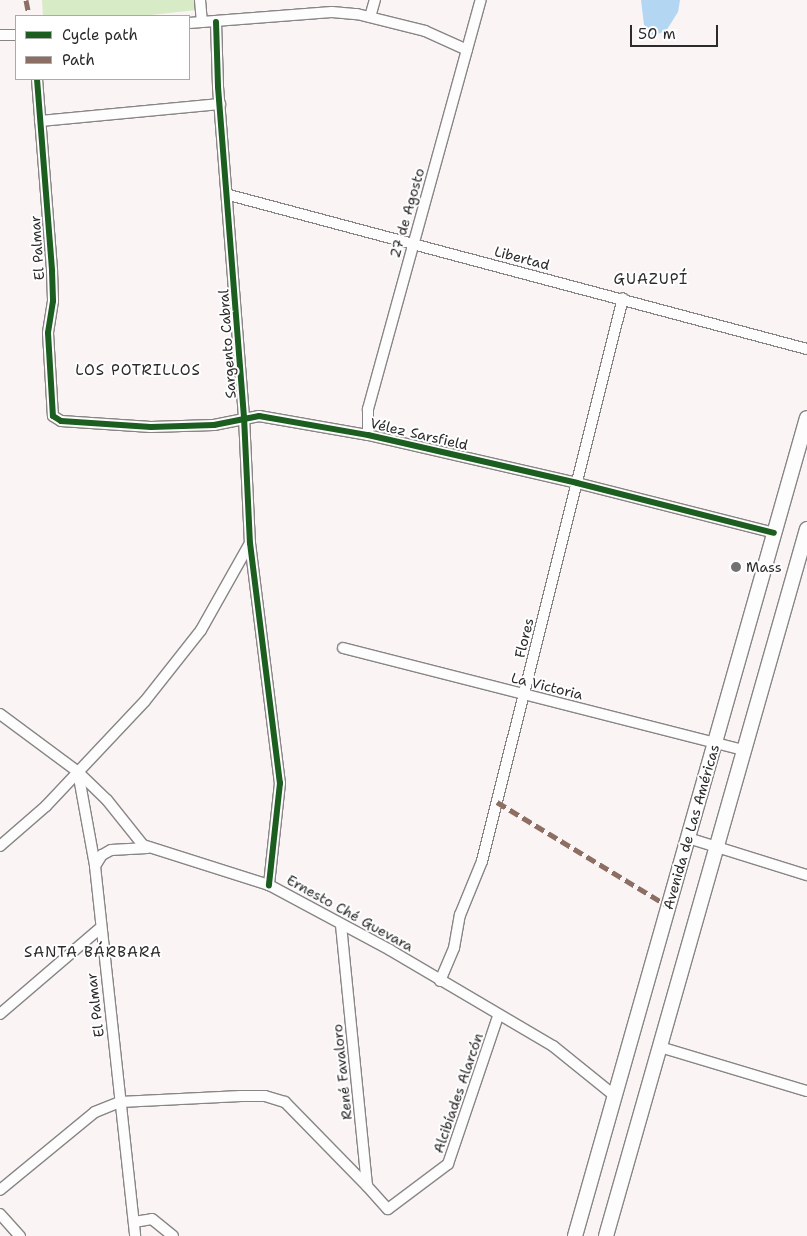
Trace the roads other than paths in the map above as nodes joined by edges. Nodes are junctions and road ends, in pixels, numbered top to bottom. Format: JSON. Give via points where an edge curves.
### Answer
{"nodes":[{"id":1,"x":200,"y":0,"type":"edge"},
{"id":2,"x":375,"y":0,"type":"edge"},
{"id":3,"x":481,"y":0,"type":"edge"},
{"id":4,"x":370,"y":18,"type":"junction"},
{"id":5,"x":202,"y":22,"type":"junction"},
{"id":6,"x":216,"y":22,"type":"junction"},
{"id":7,"x":190,"y":23,"type":"edge"},
{"id":8,"x":0,"y":35,"type":"edge"},
{"id":9,"x":15,"y":35,"type":"edge"},
{"id":10,"x":468,"y":50,"type":"junction"},
{"id":11,"x":37,"y":80,"type":"edge"},
{"id":12,"x":220,"y":104,"type":"junction"},
{"id":13,"x":40,"y":121,"type":"junction"},
{"id":14,"x":229,"y":195,"type":"junction"},
{"id":15,"x":413,"y":243,"type":"junction"},
{"id":16,"x":623,"y":298,"type":"junction"},
{"id":17,"x":807,"y":349,"type":"edge"},
{"id":18,"x":53,"y":416,"type":"joint"},
{"id":19,"x":244,"y":417,"type":"junction"},
{"id":20,"x":807,"y":418,"type":"edge"},
{"id":21,"x":368,"y":435,"type":"junction"},
{"id":22,"x":577,"y":483,"type":"junction"},
{"id":23,"x":807,"y":529,"type":"edge"},
{"id":24,"x":774,"y":533,"type":"junction"},
{"id":25,"x":250,"y":543,"type":"junction"},
{"id":26,"x":343,"y":648,"type":"dead end"},
{"id":27,"x":524,"y":694,"type":"junction"},
{"id":28,"x":0,"y":714,"type":"edge"},
{"id":29,"x":715,"y":743,"type":"junction"},
{"id":30,"x":744,"y":750,"type":"junction"},
{"id":31,"x":78,"y":772,"type":"junction"},
{"id":32,"x":688,"y":838,"type":"junction"},
{"id":33,"x":0,"y":846,"type":"edge"},
{"id":34,"x":716,"y":847,"type":"junction"},
{"id":35,"x":147,"y":848,"type":"junction"},
{"id":36,"x":95,"y":866,"type":"junction"},
{"id":37,"x":807,"y":875,"type":"edge"},
{"id":38,"x":269,"y":885,"type":"junction"},
{"id":39,"x":341,"y":925,"type":"junction"},
{"id":40,"x":99,"y":929,"type":"junction"},
{"id":41,"x":440,"y":981,"type":"junction"},
{"id":42,"x":0,"y":1014,"type":"edge"},
{"id":43,"x":498,"y":1016,"type":"junction"},
{"id":44,"x":660,"y":1047,"type":"junction"},
{"id":45,"x":807,"y":1091,"type":"edge"},
{"id":46,"x":615,"y":1096,"type":"junction"},
{"id":47,"x":120,"y":1102,"type":"junction"},
{"id":48,"x":367,"y":1186,"type":"junction"},
{"id":49,"x":0,"y":1190,"type":"edge"},
{"id":50,"x":0,"y":1214,"type":"edge"},
{"id":51,"x":134,"y":1222,"type":"junction"},
{"id":52,"x":20,"y":1236,"type":"edge"},
{"id":53,"x":135,"y":1236,"type":"edge"},
{"id":54,"x":173,"y":1236,"type":"edge"},
{"id":55,"x":575,"y":1236,"type":"edge"},
{"id":56,"x":606,"y":1236,"type":"edge"}],
"edges":[{"from":1,"to":5,"type":"street"},
{"from":2,"to":4,"type":"street"},
{"from":3,"to":10,"type":"street","name":"27 de Agosto"},
{"from":4,"to":6,"type":"street","via":[[332,12]]},
{"from":4,"to":10,"type":"street","via":[[425,31]]},
{"from":5,"to":6,"type":"street"},
{"from":5,"to":7,"type":"street"},
{"from":6,"to":12,"type":"street","name":"Sargento Cabral"},
{"from":8,"to":9,"type":"street"},
{"from":10,"to":15,"type":"street","name":"27 de Agosto"},
{"from":11,"to":13,"type":"street","name":"El Palmar"},
{"from":12,"to":13,"type":"street"},
{"from":12,"to":14,"type":"street","name":"Sargento Cabral"},
{"from":13,"to":18,"type":"street","name":"El Palmar","via":[[52,271],[53,302],[48,333]]},
{"from":14,"to":15,"type":"street","name":"Libertad"},
{"from":14,"to":19,"type":"street","name":"Sargento Cabral"},
{"from":15,"to":16,"type":"street","name":"Libertad"},
{"from":15,"to":21,"type":"street","name":"27 de Agosto","via":[[368,409]]},
{"from":16,"to":17,"type":"street","name":"Libertad"},
{"from":16,"to":22,"type":"street","name":"Flores"},
{"from":18,"to":19,"type":"street","name":"Vélez Sarsfield","via":[[61,421],[151,427],[214,425]]},
{"from":19,"to":21,"type":"street","name":"Vélez Sarsfield","via":[[259,416]]},
{"from":19,"to":25,"type":"street","name":"Sargento Cabral"},
{"from":20,"to":24,"type":"main road","name":"Avenida de Las Américas"},
{"from":21,"to":22,"type":"street","name":"Vélez Sarsfield"},
{"from":22,"to":24,"type":"street","name":"Vélez Sarsfield"},
{"from":22,"to":27,"type":"street","name":"Flores"},
{"from":23,"to":30,"type":"main road"},
{"from":24,"to":29,"type":"main road","name":"Avenida de Las Américas"},
{"from":25,"to":31,"type":"street","via":[[201,630],[145,701]]},
{"from":25,"to":38,"type":"street","name":"Sargento Cabral","via":[[280,784]]},
{"from":26,"to":27,"type":"street","name":"La Victoria"},
{"from":27,"to":29,"type":"street","name":"La Victoria"},
{"from":27,"to":41,"type":"street","name":"Flores","via":[[482,861],[460,915],[454,948]]},
{"from":28,"to":31,"type":"street"},
{"from":29,"to":30,"type":"street","name":"La Victoria"},
{"from":29,"to":32,"type":"main road","name":"Avenida de Las Américas"},
{"from":30,"to":34,"type":"main road"},
{"from":31,"to":33,"type":"street"},
{"from":31,"to":35,"type":"street","via":[[107,800]]},
{"from":31,"to":36,"type":"street","name":"El Palmar"},
{"from":32,"to":34,"type":"street"},
{"from":32,"to":46,"type":"main road","name":"Avenida de Las Américas"},
{"from":34,"to":37,"type":"street"},
{"from":34,"to":44,"type":"main road"},
{"from":35,"to":36,"type":"street","via":[[111,850],[102,855]]},
{"from":35,"to":38,"type":"street","name":"Ernesto Ché Guevara"},
{"from":36,"to":40,"type":"street","name":"El Palmar"},
{"from":38,"to":39,"type":"street","name":"Ernesto Ché Guevara"},
{"from":39,"to":41,"type":"street","name":"Ernesto Ché Guevara"},
{"from":39,"to":48,"type":"street","name":"René Favaloro"},
{"from":40,"to":42,"type":"street"},
{"from":40,"to":47,"type":"street","name":"El Palmar"},
{"from":41,"to":43,"type":"street","name":"Ernesto Ché Guevara"},
{"from":43,"to":46,"type":"street","name":"Ernesto Ché Guevara","via":[[553,1046]]},
{"from":43,"to":48,"type":"street","name":"Alcibíades Alarcón","via":[[448,1164],[388,1209]]},
{"from":44,"to":45,"type":"street"},
{"from":44,"to":56,"type":"main road"},
{"from":46,"to":55,"type":"main road","name":"Avenida de Las Américas"},
{"from":47,"to":48,"type":"street","via":[[241,1096],[266,1096],[285,1102]]},
{"from":47,"to":49,"type":"street","via":[[96,1112]]},
{"from":47,"to":51,"type":"street","name":"El Palmar"},
{"from":50,"to":52,"type":"street"},
{"from":51,"to":53,"type":"street","name":"El Palmar"},
{"from":51,"to":54,"type":"street","via":[[152,1219]]}]}
